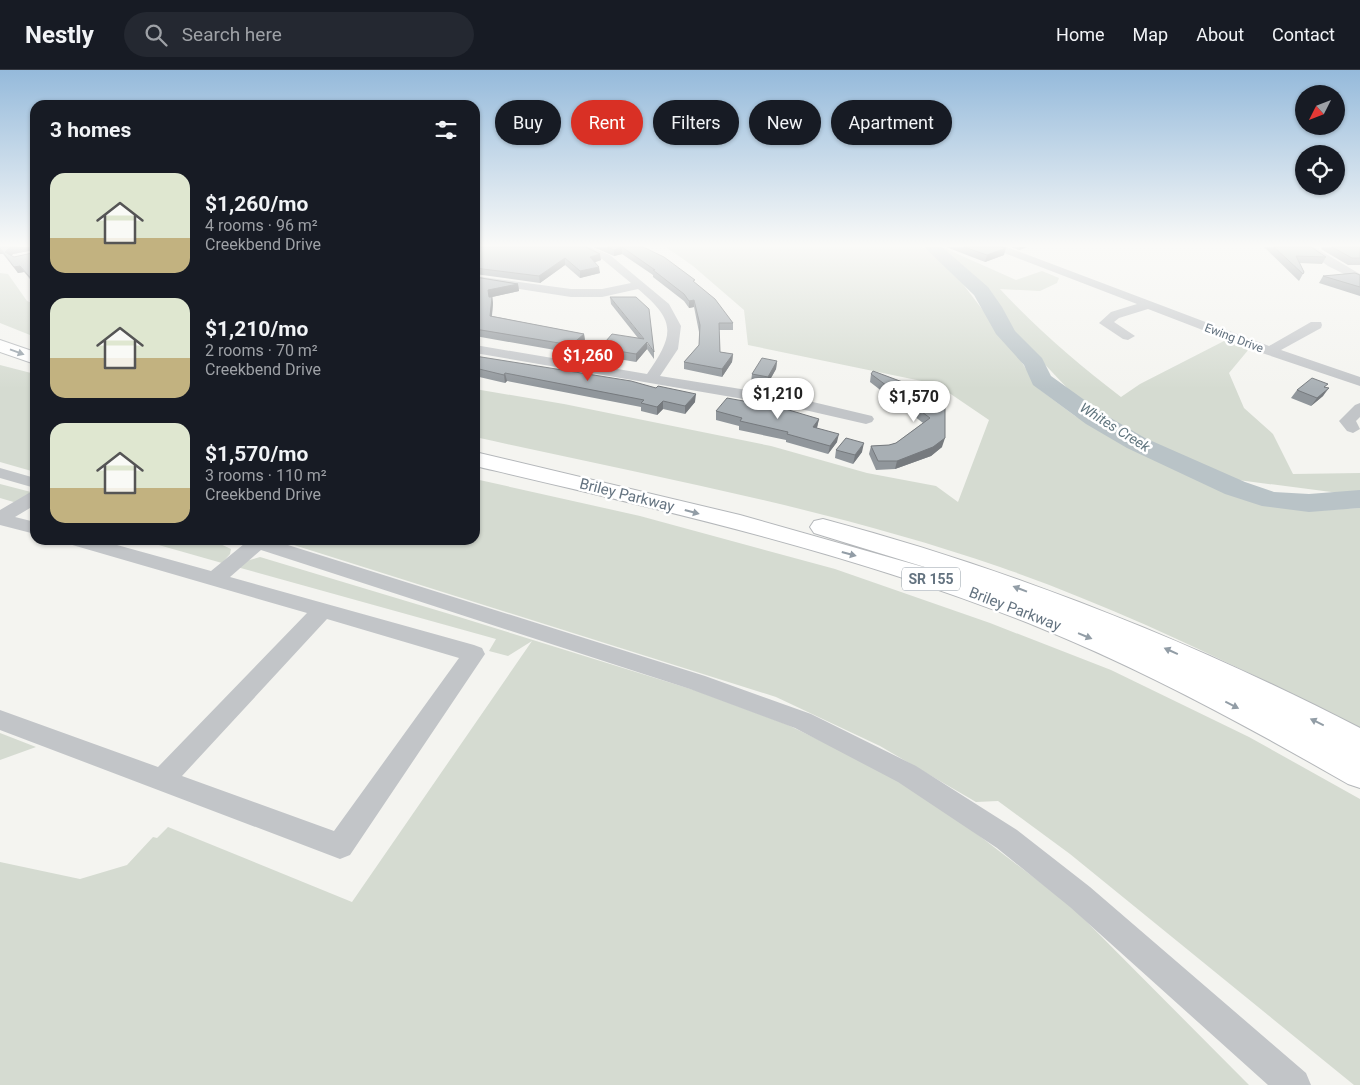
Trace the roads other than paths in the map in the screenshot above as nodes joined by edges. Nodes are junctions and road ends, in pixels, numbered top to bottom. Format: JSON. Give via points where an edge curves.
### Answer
{"nodes":[{"id":1,"x":651,"y":294,"type":"edge"},
{"id":2,"x":1120,"y":294,"type":"edge"},
{"id":3,"x":1148,"y":305,"type":"junction"},
{"id":4,"x":1316,"y":325,"type":"dead end"},
{"id":5,"x":0,"y":329,"type":"edge"},
{"id":6,"x":1128,"y":336,"type":"dead end"},
{"id":7,"x":30,"y":338,"type":"edge"},
{"id":8,"x":0,"y":346,"type":"edge"},
{"id":9,"x":480,"y":350,"type":"edge"},
{"id":10,"x":1270,"y":352,"type":"junction"},
{"id":11,"x":30,"y":356,"type":"edge"},
{"id":12,"x":652,"y":378,"type":"junction"},
{"id":13,"x":1360,"y":382,"type":"edge"},
{"id":14,"x":1360,"y":408,"type":"edge"},
{"id":15,"x":866,"y":419,"type":"dead end"},
{"id":16,"x":1353,"y":428,"type":"dead end"},
{"id":17,"x":480,"y":444,"type":"edge"},
{"id":18,"x":480,"y":460,"type":"edge"},
{"id":19,"x":0,"y":473,"type":"edge"},
{"id":20,"x":30,"y":482,"type":"edge"},
{"id":21,"x":30,"y":500,"type":"edge"},
{"id":22,"x":0,"y":519,"type":"edge"},
{"id":23,"x":30,"y":527,"type":"edge"},
{"id":24,"x":93,"y":545,"type":"edge"},
{"id":25,"x":251,"y":545,"type":"edge"},
{"id":26,"x":268,"y":545,"type":"edge"},
{"id":27,"x":215,"y":580,"type":"junction"},
{"id":28,"x":323,"y":610,"type":"junction"},
{"id":29,"x":0,"y":720,"type":"edge"},
{"id":30,"x":1360,"y":744,"type":"edge"},
{"id":31,"x":1360,"y":772,"type":"edge"},
{"id":32,"x":162,"y":780,"type":"junction"},
{"id":33,"x":1294,"y":1085,"type":"edge"}],
"edges":[{"from":1,"to":12,"type":"street","via":[[662,304],[675,326],[672,349]]},
{"from":2,"to":3,"type":"street","name":"Ewing Drive"},
{"from":3,"to":6,"type":"street","via":[[1115,315],[1105,323]]},
{"from":3,"to":10,"type":"street","name":"Ewing Drive"},
{"from":4,"to":10,"type":"street"},
{"from":5,"to":7,"type":"highway"},
{"from":8,"to":11,"type":"highway","one_way":true},
{"from":9,"to":12,"type":"street"},
{"from":10,"to":13,"type":"street","name":"Ewing Drive"},
{"from":12,"to":15,"type":"street","via":[[796,403]]},
{"from":14,"to":16,"type":"street","via":[[1347,421]]},
{"from":30,"to":17,"type":"highway","name":"Briley Parkway","number":"SR 155","one_way":true,"via":[[1194,661],[999,581],[900,548],[782,516],[614,473]]},
{"from":18,"to":31,"type":"highway","name":"Briley Parkway","number":"SR 155","one_way":true,"via":[[600,488],[904,569],[1003,603],[1173,675]]},
{"from":19,"to":20,"type":"street"},
{"from":21,"to":22,"type":"street"},
{"from":22,"to":23,"type":"street"},
{"from":24,"to":27,"type":"street"},
{"from":25,"to":27,"type":"street"},
{"from":26,"to":33,"type":"street","via":[[697,682],[803,721],[907,774],[1007,839],[1080,897]]},
{"from":27,"to":28,"type":"street"},
{"from":28,"to":32,"type":"street"},
{"from":28,"to":32,"type":"street","via":[[474,654],[340,846]]},
{"from":29,"to":32,"type":"street"}]}
